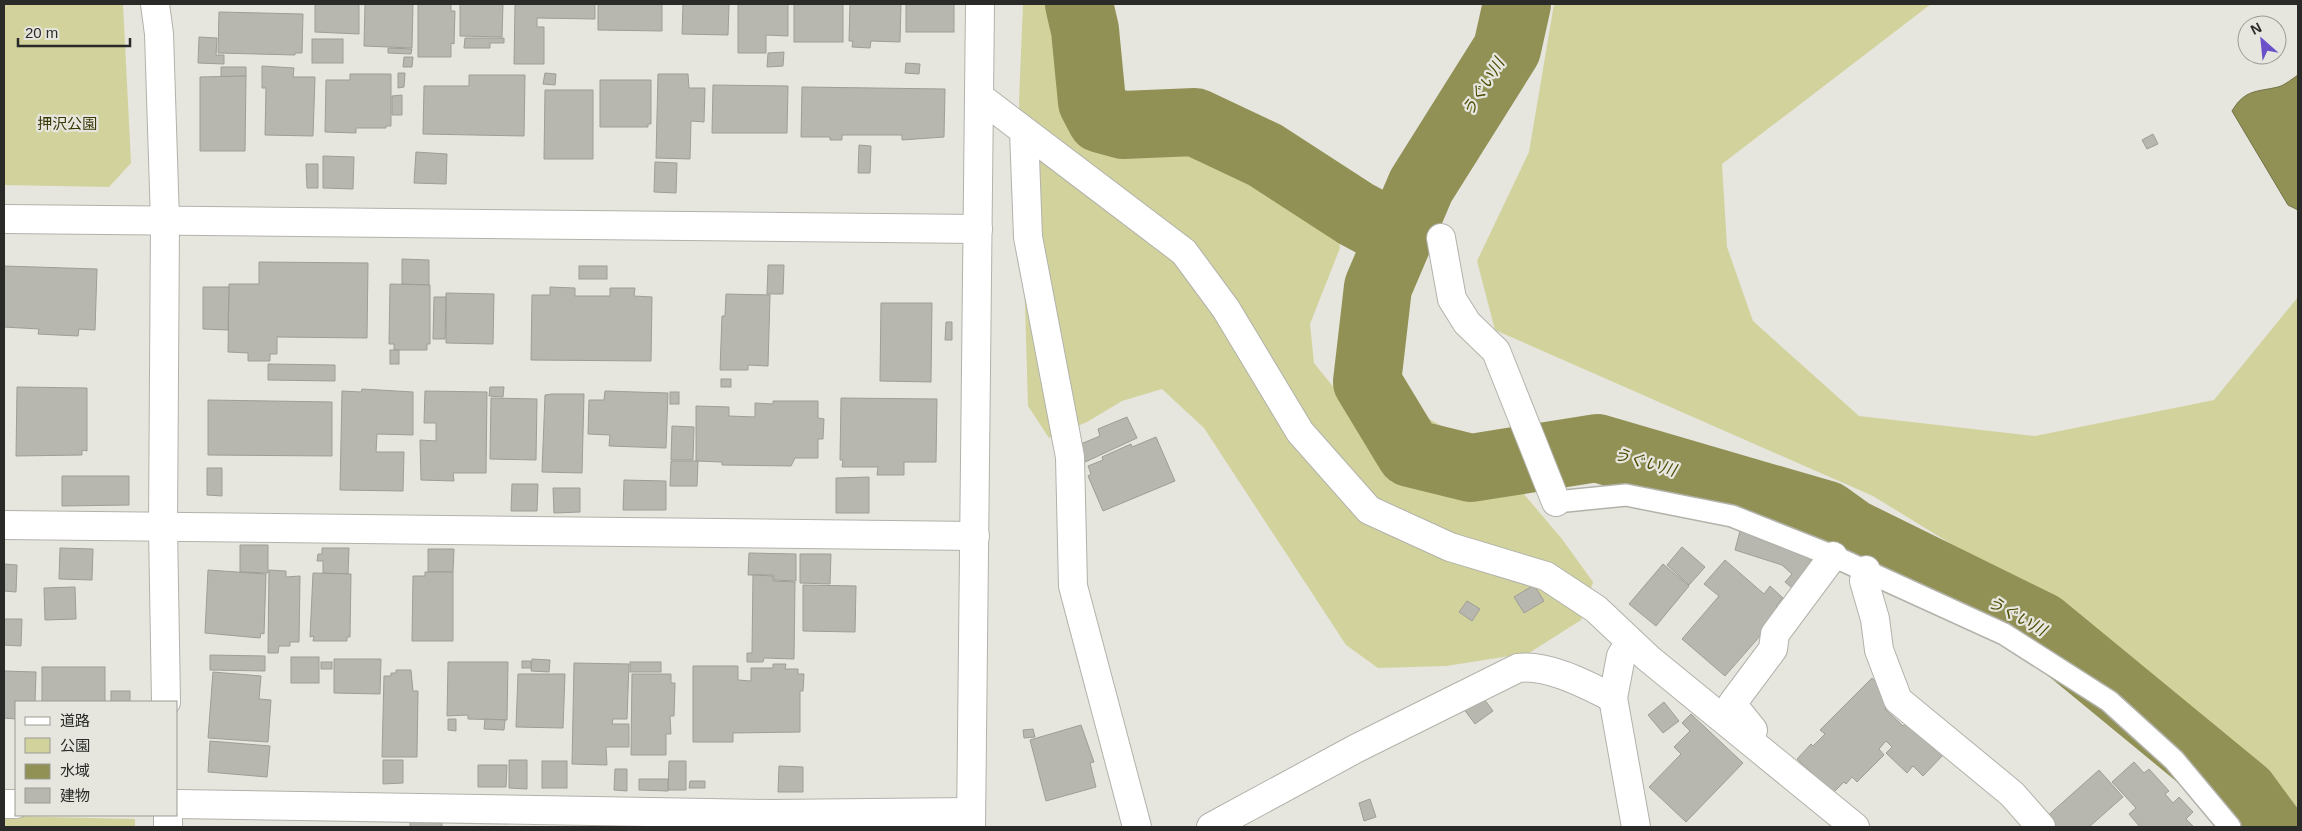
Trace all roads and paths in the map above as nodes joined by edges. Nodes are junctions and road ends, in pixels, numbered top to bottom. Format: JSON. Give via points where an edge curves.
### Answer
{"nodes":[{"id":1,"x":156,"y":4,"type":"edge"},
{"id":2,"x":980,"y":4,"type":"edge"},
{"id":3,"x":981,"y":98,"type":"junction"},
{"id":4,"x":1024,"y":131,"type":"junction"},
{"id":5,"x":4,"y":219,"type":"edge"},
{"id":6,"x":164,"y":220,"type":"junction"},
{"id":7,"x":978,"y":230,"type":"junction"},
{"id":8,"x":1441,"y":238,"type":"dead end"},
{"id":9,"x":1556,"y":502,"type":"joint"},
{"id":10,"x":4,"y":525,"type":"edge"},
{"id":11,"x":163,"y":527,"type":"junction"},
{"id":12,"x":976,"y":536,"type":"junction"},
{"id":13,"x":1833,"y":556,"type":"junction"},
{"id":14,"x":1866,"y":570,"type":"junction"},
{"id":15,"x":1630,"y":642,"type":"junction"},
{"id":16,"x":1613,"y":698,"type":"junction"},
{"id":17,"x":166,"y":701,"type":"edge"},
{"id":18,"x":1750,"y":742,"type":"junction"},
{"id":19,"x":178,"y":804,"type":"edge"},
{"id":20,"x":971,"y":820,"type":"edge"},
{"id":21,"x":770,"y":821,"type":"edge"},
{"id":22,"x":1137,"y":827,"type":"edge"},
{"id":23,"x":1211,"y":827,"type":"edge"},
{"id":24,"x":1636,"y":827,"type":"edge"},
{"id":25,"x":1855,"y":827,"type":"edge"},
{"id":26,"x":2041,"y":827,"type":"edge"},
{"id":27,"x":2230,"y":827,"type":"edge"}],
"edges":[{"from":1,"to":6,"type":"street"},
{"from":2,"to":3,"type":"street"},
{"from":3,"to":4,"type":"street"},
{"from":3,"to":7,"type":"street"},
{"from":4,"to":15,"type":"street","via":[[1184,252],[1226,309],[1300,432],[1369,510],[1450,547],[1546,576],[1596,609]]},
{"from":4,"to":22,"type":"street","via":[[1028,236],[1070,457],[1073,586]]},
{"from":5,"to":6,"type":"street"},
{"from":6,"to":7,"type":"street"},
{"from":6,"to":11,"type":"street"},
{"from":7,"to":12,"type":"street"},
{"from":8,"to":9,"type":"street","via":[[1452,299],[1467,323],[1496,350]]},
{"from":9,"to":13,"type":"lane","via":[[1626,495],[1664,502],[1732,516]]},
{"from":10,"to":11,"type":"street"},
{"from":11,"to":12,"type":"street"},
{"from":11,"to":17,"type":"street"},
{"from":12,"to":20,"type":"street"},
{"from":13,"to":14,"type":"lane"},
{"from":13,"to":18,"type":"street","via":[[1775,634],[1773,649],[1732,704],[1754,728]]},
{"from":14,"to":26,"type":"street","via":[[1864,582],[1876,619],[1879,650],[1898,700],[2012,794]]},
{"from":14,"to":27,"type":"lane","via":[[2004,634],[2109,701],[2174,760]]},
{"from":15,"to":16,"type":"street","via":[[1621,656]]},
{"from":15,"to":18,"type":"street"},
{"from":16,"to":23,"type":"street","via":[[1579,681],[1530,667],[1518,668],[1358,748]]},
{"from":16,"to":24,"type":"street"},
{"from":18,"to":25,"type":"street"},
{"from":19,"to":21,"type":"street"},
{"from":20,"to":21,"type":"street"}]}
